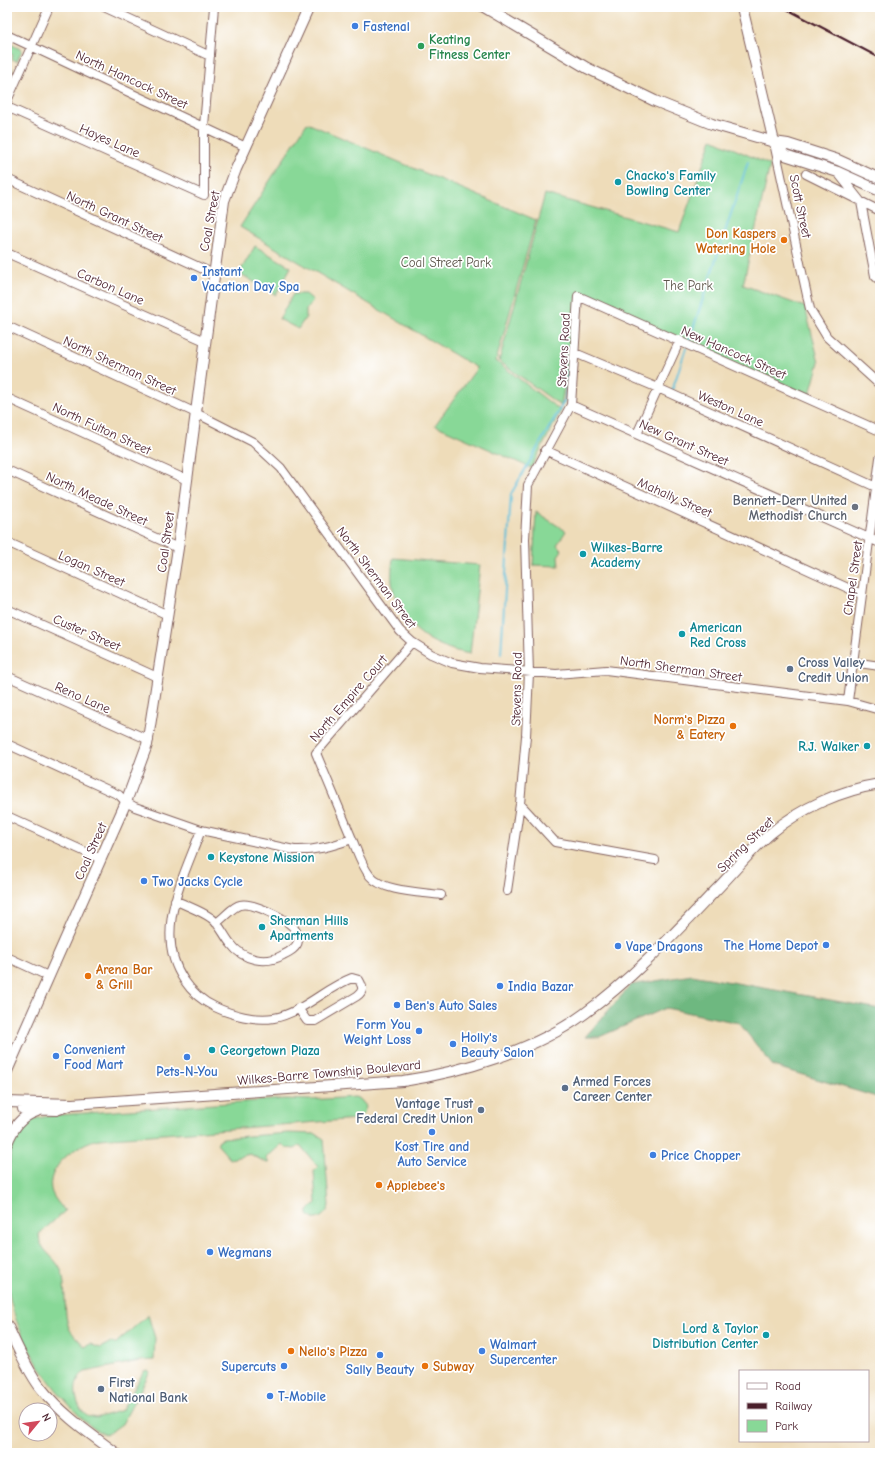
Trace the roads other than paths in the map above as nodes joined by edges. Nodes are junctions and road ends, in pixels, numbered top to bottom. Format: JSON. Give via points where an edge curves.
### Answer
{"nodes":[{"id":1,"x":49,"y":7,"type":"edge"},
{"id":2,"x":104,"y":7,"type":"edge"},
{"id":3,"x":214,"y":7,"type":"edge"},
{"id":4,"x":309,"y":7,"type":"edge"},
{"id":5,"x":484,"y":7,"type":"edge"},
{"id":6,"x":742,"y":7,"type":"edge"},
{"id":7,"x":7,"y":35,"type":"edge"},
{"id":8,"x":32,"y":46,"type":"junction"},
{"id":9,"x":210,"y":56,"type":"junction"},
{"id":10,"x":7,"y":101,"type":"edge"},
{"id":11,"x":7,"y":107,"type":"edge"},
{"id":12,"x":204,"y":126,"type":"junction"},
{"id":13,"x":774,"y":142,"type":"junction"},
{"id":14,"x":246,"y":147,"type":"junction"},
{"id":15,"x":838,"y":172,"type":"junction"},
{"id":16,"x":806,"y":174,"type":"dead end"},
{"id":17,"x":7,"y":179,"type":"edge"},
{"id":18,"x":880,"y":179,"type":"edge"},
{"id":19,"x":880,"y":190,"type":"edge"},
{"id":20,"x":861,"y":202,"type":"junction"},
{"id":21,"x":880,"y":211,"type":"edge"},
{"id":22,"x":7,"y":253,"type":"edge"},
{"id":23,"x":214,"y":274,"type":"junction"},
{"id":24,"x":880,"y":281,"type":"edge"},
{"id":25,"x":578,"y":296,"type":"joint"},
{"id":26,"x":7,"y":326,"type":"edge"},
{"id":27,"x":680,"y":340,"type":"junction"},
{"id":28,"x":205,"y":341,"type":"junction"},
{"id":29,"x":575,"y":353,"type":"junction"},
{"id":30,"x":880,"y":385,"type":"edge"},
{"id":31,"x":658,"y":388,"type":"junction"},
{"id":32,"x":7,"y":398,"type":"edge"},
{"id":33,"x":571,"y":405,"type":"junction"},
{"id":34,"x":196,"y":413,"type":"junction"},
{"id":35,"x":880,"y":431,"type":"edge"},
{"id":36,"x":638,"y":434,"type":"junction"},
{"id":37,"x":545,"y":450,"type":"junction"},
{"id":38,"x":880,"y":458,"type":"edge"},
{"id":39,"x":7,"y":470,"type":"edge"},
{"id":40,"x":186,"y":480,"type":"junction"},
{"id":41,"x":876,"y":487,"type":"junction"},
{"id":42,"x":870,"y":539,"type":"junction"},
{"id":43,"x":7,"y":542,"type":"edge"},
{"id":44,"x":880,"y":543,"type":"edge"},
{"id":45,"x":178,"y":548,"type":"junction"},
{"id":46,"x":862,"y":594,"type":"junction"},
{"id":47,"x":7,"y":609,"type":"edge"},
{"id":48,"x":168,"y":615,"type":"junction"},
{"id":49,"x":412,"y":642,"type":"junction"},
{"id":50,"x":852,"y":662,"type":"junction"},
{"id":51,"x":880,"y":666,"type":"edge"},
{"id":52,"x":529,"y":673,"type":"junction"},
{"id":53,"x":7,"y":676,"type":"edge"},
{"id":54,"x":157,"y":677,"type":"junction"},
{"id":55,"x":848,"y":701,"type":"junction"},
{"id":56,"x":880,"y":710,"type":"edge"},
{"id":57,"x":148,"y":740,"type":"junction"},
{"id":58,"x":7,"y":744,"type":"edge"},
{"id":59,"x":880,"y":784,"type":"edge"},
{"id":60,"x":126,"y":802,"type":"junction"},
{"id":61,"x":520,"y":804,"type":"junction"},
{"id":62,"x":7,"y":816,"type":"edge"},
{"id":63,"x":201,"y":830,"type":"junction"},
{"id":64,"x":352,"y":839,"type":"junction"},
{"id":65,"x":101,"y":859,"type":"junction"},
{"id":66,"x":655,"y":860,"type":"dead end"},
{"id":67,"x":717,"y":889,"type":"joint"},
{"id":68,"x":507,"y":891,"type":"dead end"},
{"id":69,"x":441,"y":895,"type":"dead end"},
{"id":70,"x":175,"y":900,"type":"junction"},
{"id":71,"x":216,"y":923,"type":"junction"},
{"id":72,"x":7,"y":957,"type":"edge"},
{"id":73,"x":48,"y":976,"type":"junction"},
{"id":74,"x":298,"y":1008,"type":"junction"},
{"id":75,"x":7,"y":1071,"type":"edge"},
{"id":76,"x":7,"y":1102,"type":"edge"},
{"id":77,"x":72,"y":1104,"type":"junction"},
{"id":78,"x":7,"y":1109,"type":"edge"},
{"id":79,"x":41,"y":1110,"type":"junction"},
{"id":80,"x":7,"y":1143,"type":"edge"},
{"id":81,"x":7,"y":1325,"type":"edge"},
{"id":82,"x":116,"y":1453,"type":"edge"}],
"edges":[{"from":1,"to":8,"type":"street"},
{"from":2,"to":9,"type":"street"},
{"from":3,"to":9,"type":"street"},
{"from":4,"to":14,"type":"main road","name":"Coal Street"},
{"from":5,"to":13,"type":"main road","via":[[587,68],[655,101],[712,124]]},
{"from":6,"to":13,"type":"main road","name":"Scott Street"},
{"from":7,"to":8,"type":"street","name":"North Hancock Street"},
{"from":8,"to":10,"type":"street"},
{"from":8,"to":12,"type":"street","name":"North Hancock Street"},
{"from":9,"to":12,"type":"street"},
{"from":11,"to":12,"type":"street","name":"Hayes Lane","via":[[204,195]]},
{"from":12,"to":14,"type":"street","name":"North Hancock Street"},
{"from":13,"to":15,"type":"main road","via":[[785,155]]},
{"from":13,"to":18,"type":"main road","via":[[838,160]]},
{"from":13,"to":30,"type":"street","name":"Scott Street","via":[[810,309],[827,337]]},
{"from":14,"to":23,"type":"main road","name":"Coal Street","via":[[224,201]]},
{"from":15,"to":19,"type":"main road"},
{"from":15,"to":20,"type":"street"},
{"from":16,"to":20,"type":"street"},
{"from":17,"to":23,"type":"street","name":"North Grant Street"},
{"from":20,"to":21,"type":"street"},
{"from":20,"to":24,"type":"street","via":[[875,276]]},
{"from":22,"to":28,"type":"street","name":"Carbon Lane"},
{"from":23,"to":28,"type":"main road","name":"Coal Street"},
{"from":25,"to":27,"type":"street","name":"New Hancock Street"},
{"from":25,"to":29,"type":"street","name":"Stevens Road"},
{"from":26,"to":34,"type":"street","name":"North Sherman Street"},
{"from":27,"to":31,"type":"street"},
{"from":27,"to":35,"type":"street","name":"New Hancock Street"},
{"from":28,"to":34,"type":"main road","name":"Coal Street"},
{"from":29,"to":31,"type":"street","name":"Weston Lane"},
{"from":29,"to":33,"type":"street","name":"Stevens Road"},
{"from":31,"to":36,"type":"street"},
{"from":31,"to":41,"type":"street","name":"Weston Lane"},
{"from":32,"to":40,"type":"street","name":"North Fulton Street"},
{"from":33,"to":36,"type":"street","name":"New Grant Street"},
{"from":33,"to":37,"type":"street"},
{"from":34,"to":40,"type":"main road","name":"Coal Street"},
{"from":34,"to":49,"type":"street","name":"North Sherman Street","via":[[253,442],[282,468],[386,614]]},
{"from":36,"to":42,"type":"street","name":"New Grant Street"},
{"from":37,"to":46,"type":"street","name":"Mahally Street"},
{"from":37,"to":52,"type":"street","name":"Stevens Road","via":[[528,485],[525,539]]},
{"from":38,"to":41,"type":"street","name":"Chapel Street"},
{"from":39,"to":45,"type":"street","name":"North Meade Street"},
{"from":40,"to":45,"type":"main road","name":"Coal Street"},
{"from":41,"to":42,"type":"street","name":"Chapel Street"},
{"from":42,"to":44,"type":"street","name":"New Grant Street"},
{"from":42,"to":46,"type":"street","name":"Chapel Street"},
{"from":43,"to":48,"type":"street","name":"Logan Street"},
{"from":45,"to":48,"type":"main road","name":"Coal Street"},
{"from":46,"to":50,"type":"street","name":"Chapel Street"},
{"from":47,"to":54,"type":"street","name":"Custer Street"},
{"from":48,"to":54,"type":"main road","name":"Coal Street"},
{"from":49,"to":52,"type":"street","name":"North Sherman Street","via":[[452,663]]},
{"from":49,"to":64,"type":"street","name":"North Empire Court","via":[[316,753]]},
{"from":50,"to":51,"type":"street"},
{"from":50,"to":55,"type":"street","name":"Chapel Street"},
{"from":52,"to":55,"type":"street","name":"North Sherman Street","via":[[556,674],[606,670]]},
{"from":52,"to":61,"type":"street","name":"Stevens Road"},
{"from":53,"to":57,"type":"street","name":"Reno Lane"},
{"from":54,"to":57,"type":"main road","name":"Coal Street"},
{"from":55,"to":56,"type":"street","name":"North Sherman Street"},
{"from":57,"to":60,"type":"main road","name":"Coal Street"},
{"from":58,"to":60,"type":"street","via":[[119,795]]},
{"from":59,"to":67,"type":"main road","name":"Spring Street","via":[[848,791],[788,820],[754,850]]},
{"from":60,"to":63,"type":"street"},
{"from":60,"to":65,"type":"main road","name":"Coal Street"},
{"from":61,"to":66,"type":"street","via":[[555,842]]},
{"from":61,"to":68,"type":"street","name":"Stevens Road"},
{"from":62,"to":65,"type":"street"},
{"from":63,"to":64,"type":"street","via":[[294,850],[331,847]]},
{"from":63,"to":70,"type":"street"},
{"from":64,"to":69,"type":"street","name":"North Empire Court","via":[[370,876],[382,884],[396,889]]},
{"from":65,"to":73,"type":"main road","name":"Coal Street"},
{"from":67,"to":77,"type":"main road","name":"Wilkes-Barre Township Boulevard","via":[[618,987],[582,1015],[544,1038],[471,1065],[438,1075],[403,1081]]},
{"from":70,"to":71,"type":"street","via":[[209,916]]},
{"from":70,"to":74,"type":"street","via":[[170,926],[170,944],[179,973],[195,994],[206,1003],[244,1017],[275,1018]]},
{"from":71,"to":71,"type":"street","via":[[240,905],[247,904],[290,924],[298,935],[296,946],[278,958],[264,960],[243,955],[231,944]]},
{"from":72,"to":73,"type":"street"},
{"from":73,"to":75,"type":"main road","name":"Coal Street"},
{"from":74,"to":74,"type":"street","via":[[352,978],[359,980],[363,986],[357,996],[315,1021],[307,1021]]},
{"from":76,"to":77,"type":"main road","name":"Wilkes-Barre Township Boulevard"},
{"from":77,"to":79,"type":"main road","name":"Wilkes-Barre Township Boulevard","via":[[56,1110]]},
{"from":78,"to":79,"type":"main road","name":"Wilkes-Barre Township Boulevard"},
{"from":79,"to":80,"type":"main road","via":[[26,1115],[15,1125]]},
{"from":81,"to":82,"type":"main road","via":[[27,1367],[53,1402],[91,1436]]}]}
